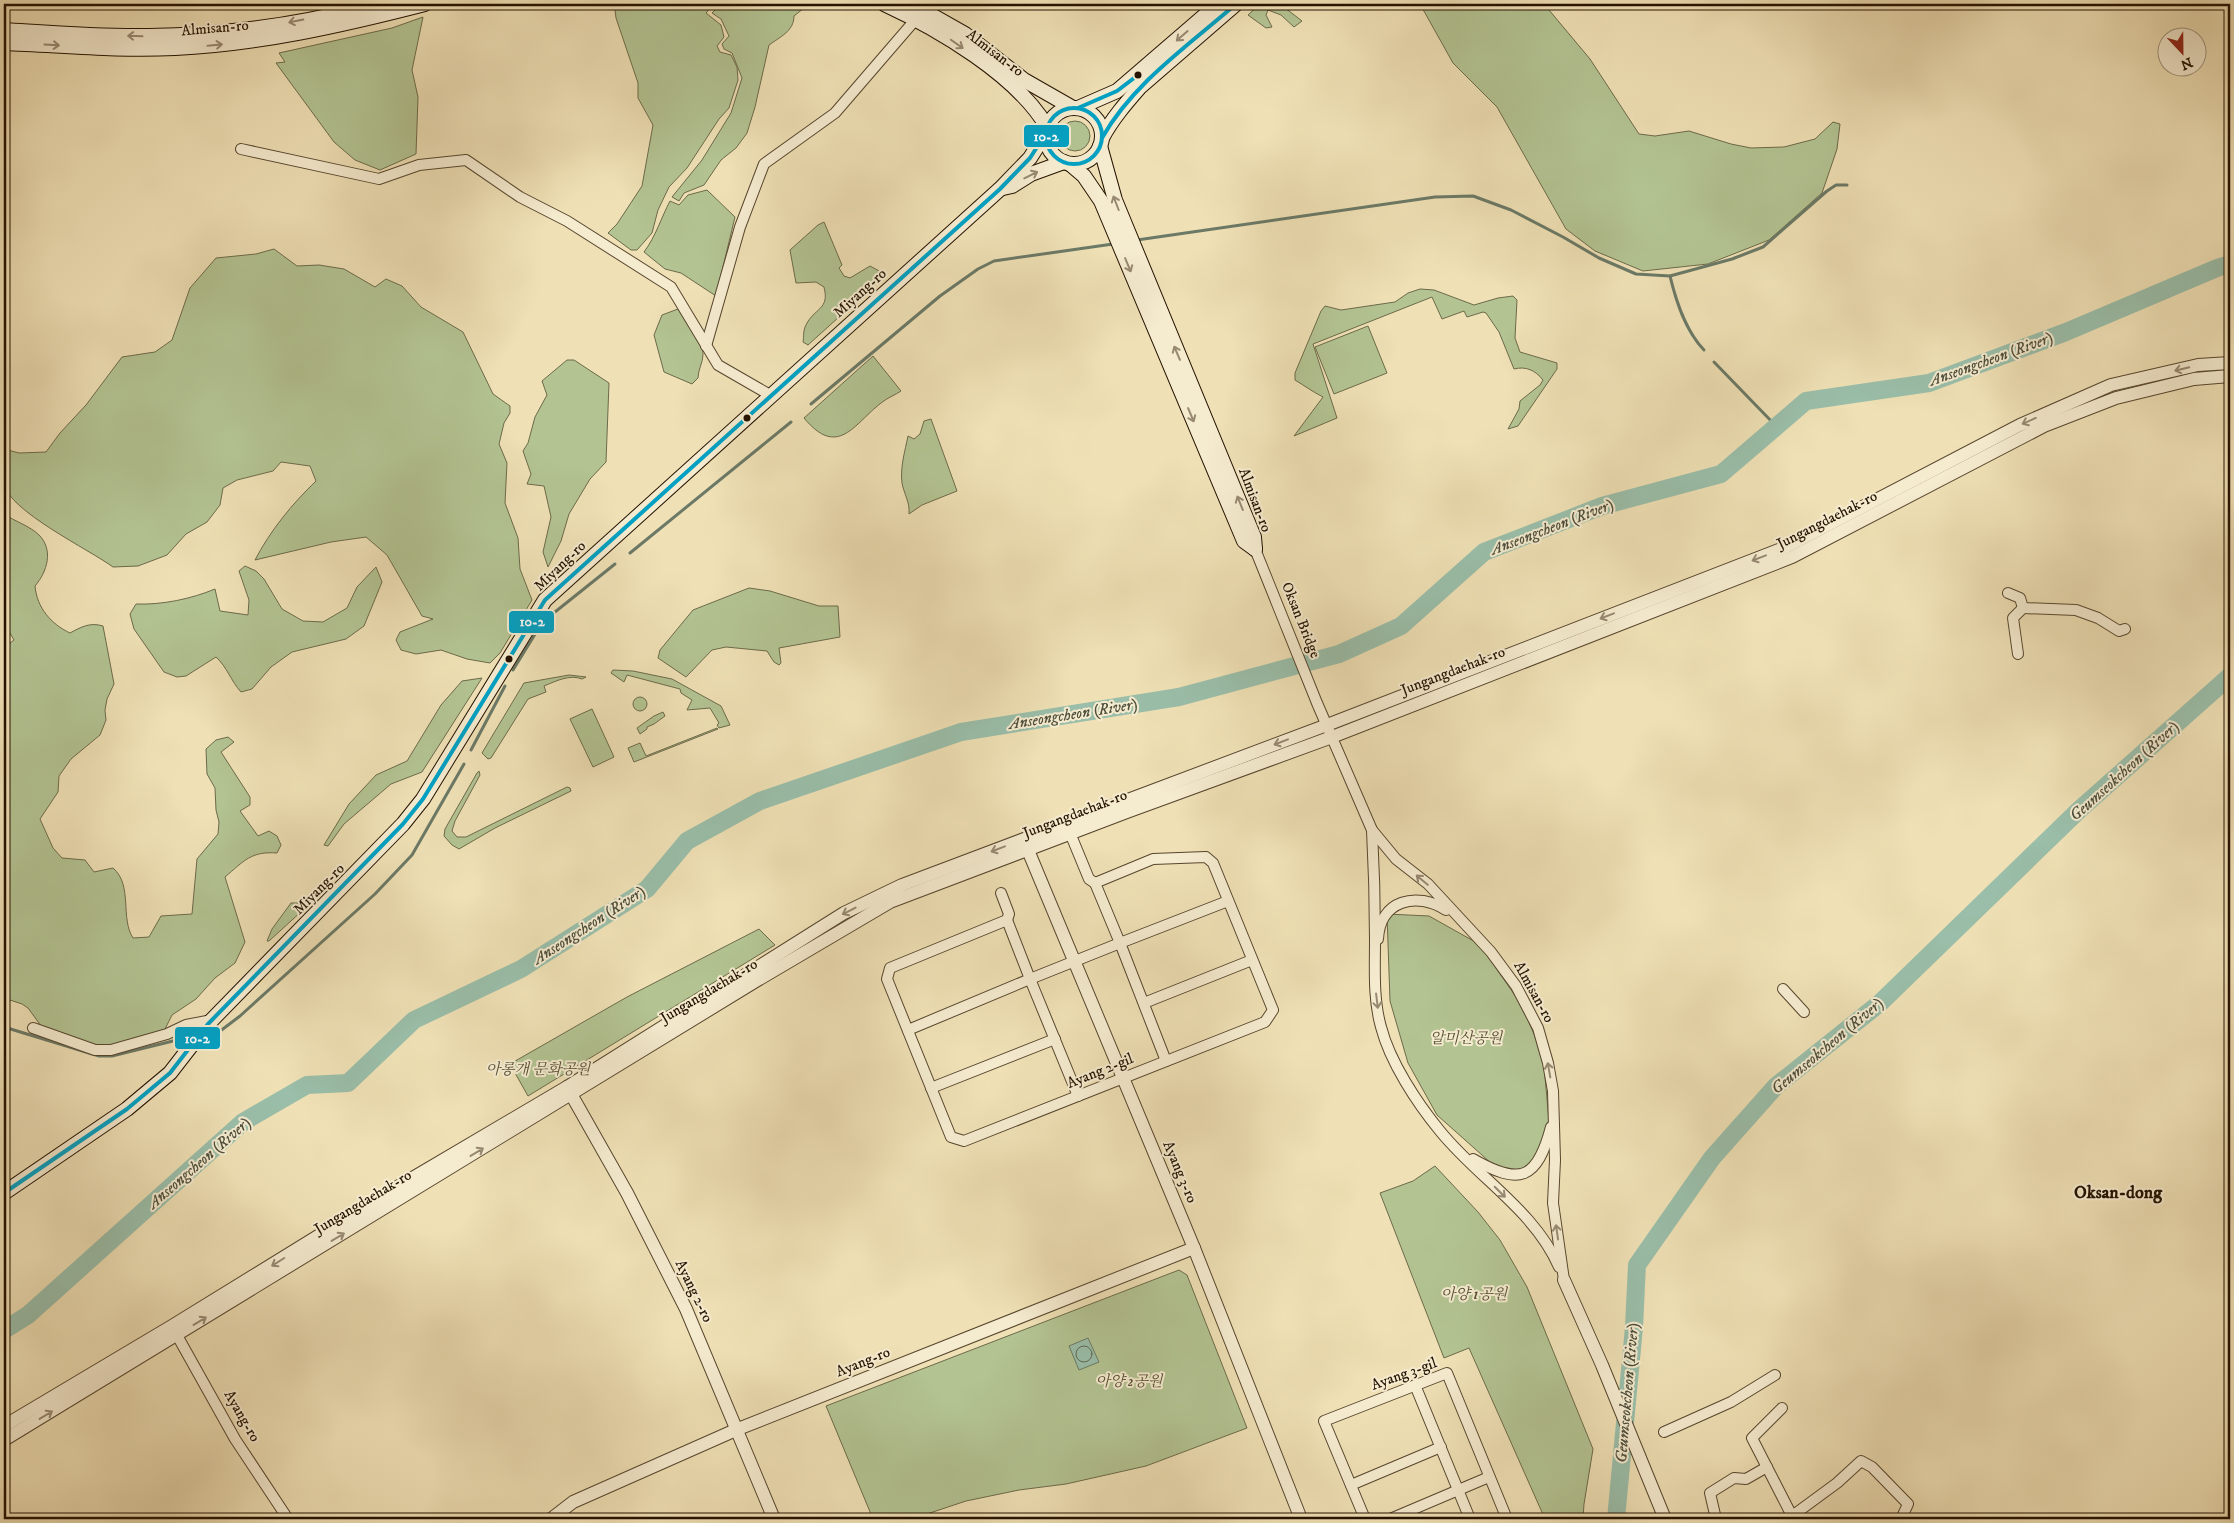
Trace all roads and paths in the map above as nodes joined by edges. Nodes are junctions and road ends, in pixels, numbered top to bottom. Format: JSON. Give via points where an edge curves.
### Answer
{"nodes":[{"id":1,"x":378,"y":4,"type":"edge"},
{"id":2,"x":425,"y":4,"type":"edge"},
{"id":3,"x":884,"y":4,"type":"edge"},
{"id":4,"x":912,"y":4,"type":"edge"},
{"id":5,"x":1218,"y":4,"type":"edge"},
{"id":6,"x":1236,"y":4,"type":"edge"},
{"id":7,"x":916,"y":19,"type":"junction"},
{"id":8,"x":4,"y":30,"type":"edge"},
{"id":9,"x":4,"y":43,"type":"edge"},
{"id":10,"x":1076,"y":108,"type":"junction"},
{"id":11,"x":1047,"y":130,"type":"junction"},
{"id":12,"x":1101,"y":142,"type":"junction"},
{"id":13,"x":241,"y":149,"type":"dead end"},
{"id":14,"x":1067,"y":163,"type":"junction"},
{"id":15,"x":1000,"y":189,"type":"junction"},
{"id":16,"x":706,"y":346,"type":"junction"},
{"id":17,"x":2230,"y":363,"type":"edge"},
{"id":18,"x":2230,"y":376,"type":"edge"},
{"id":19,"x":770,"y":395,"type":"junction"},
{"id":20,"x":1255,"y":549,"type":"junction"},
{"id":21,"x":2008,"y":593,"type":"dead end"},
{"id":22,"x":2023,"y":608,"type":"junction"},
{"id":23,"x":2125,"y":629,"type":"dead end"},
{"id":24,"x":2018,"y":654,"type":"dead end"},
{"id":25,"x":1317,"y":703,"type":"joint"},
{"id":26,"x":1327,"y":724,"type":"junction"},
{"id":27,"x":1332,"y":737,"type":"junction"},
{"id":28,"x":1372,"y":830,"type":"junction"},
{"id":29,"x":1070,"y":833,"type":"junction"},
{"id":30,"x":1026,"y":844,"type":"junction"},
{"id":31,"x":1095,"y":883,"type":"junction"},
{"id":32,"x":1001,"y":893,"type":"dead end"},
{"id":33,"x":1228,"y":901,"type":"junction"},
{"id":34,"x":1007,"y":920,"type":"junction"},
{"id":35,"x":1475,"y":935,"type":"junction"},
{"id":36,"x":1120,"y":943,"type":"junction"},
{"id":37,"x":1252,"y":960,"type":"junction"},
{"id":38,"x":1075,"y":961,"type":"junction"},
{"id":39,"x":1030,"y":979,"type":"junction"},
{"id":40,"x":1375,"y":979,"type":"junction"},
{"id":41,"x":1784,"y":989,"type":"dead end"},
{"id":42,"x":1144,"y":1003,"type":"junction"},
{"id":43,"x":1804,"y":1012,"type":"dead end"},
{"id":44,"x":210,"y":1022,"type":"junction"},
{"id":45,"x":33,"y":1028,"type":"dead end"},
{"id":46,"x":908,"y":1030,"type":"junction"},
{"id":47,"x":1055,"y":1039,"type":"junction"},
{"id":48,"x":1166,"y":1061,"type":"junction"},
{"id":49,"x":1123,"y":1078,"type":"junction"},
{"id":50,"x":931,"y":1088,"type":"junction"},
{"id":51,"x":569,"y":1090,"type":"junction"},
{"id":52,"x":1078,"y":1096,"type":"junction"},
{"id":53,"x":1554,"y":1115,"type":"junction"},
{"id":54,"x":1462,"y":1153,"type":"junction"},
{"id":55,"x":4,"y":1194,"type":"edge"},
{"id":56,"x":1194,"y":1248,"type":"junction"},
{"id":57,"x":1564,"y":1280,"type":"junction"},
{"id":58,"x":175,"y":1331,"type":"junction"},
{"id":59,"x":1775,"y":1375,"type":"dead end"},
{"id":60,"x":1415,"y":1385,"type":"junction"},
{"id":61,"x":1782,"y":1408,"type":"dead end"},
{"id":62,"x":4,"y":1426,"type":"edge"},
{"id":63,"x":738,"y":1429,"type":"junction"},
{"id":64,"x":1664,"y":1432,"type":"dead end"},
{"id":65,"x":4,"y":1440,"type":"edge"},
{"id":66,"x":1440,"y":1447,"type":"junction"},
{"id":67,"x":1767,"y":1466,"type":"junction"},
{"id":68,"x":1489,"y":1477,"type":"junction"},
{"id":69,"x":1351,"y":1485,"type":"junction"},
{"id":70,"x":1458,"y":1490,"type":"junction"},
{"id":71,"x":1415,"y":1508,"type":"junction"},
{"id":72,"x":1790,"y":1518,"type":"edge"},
{"id":73,"x":288,"y":1519,"type":"edge"},
{"id":74,"x":551,"y":1519,"type":"edge"},
{"id":75,"x":774,"y":1519,"type":"edge"},
{"id":76,"x":1301,"y":1519,"type":"edge"},
{"id":77,"x":1365,"y":1519,"type":"edge"},
{"id":78,"x":1390,"y":1519,"type":"edge"},
{"id":79,"x":1419,"y":1519,"type":"edge"},
{"id":80,"x":1470,"y":1519,"type":"edge"},
{"id":81,"x":1507,"y":1519,"type":"edge"},
{"id":82,"x":1666,"y":1519,"type":"edge"},
{"id":83,"x":1716,"y":1519,"type":"edge"},
{"id":84,"x":1901,"y":1519,"type":"edge"}],
"edges":[{"from":1,"to":8,"type":"main road","name":"Almisan-ro","one_way":true,"via":[[278,24],[185,34],[147,36]]},
{"from":9,"to":2,"type":"main road","name":"Almisan-ro","one_way":true,"via":[[148,48],[213,45],[306,32]]},
{"from":3,"to":7,"type":"main road","name":"Almisan-ro"},
{"from":4,"to":10,"type":"main road","name":"Almisan-ro","via":[[965,34],[1024,80]]},
{"from":5,"to":10,"type":"main road","one_way":true,"via":[[1117,91]]},
{"from":6,"to":12,"type":"main road","via":[[1140,87],[1122,108]]},
{"from":7,"to":11,"type":"main road","name":"Almisan-ro","one_way":true,"via":[[961,46],[1008,82],[1030,103]]},
{"from":7,"to":16,"type":"street","via":[[835,112],[764,164],[740,228]]},
{"from":10,"to":11,"type":"main road","via":[[1062,111],[1053,118]]},
{"from":10,"to":12,"type":"main road","via":[[1091,114],[1100,124]]},
{"from":11,"to":14,"type":"main road","via":[[1047,144],[1054,155]]},
{"from":11,"to":15,"type":"main road","name":"Miyang-ro","via":[[1030,158]]},
{"from":12,"to":14,"type":"main road","via":[[1096,154],[1088,160]]},
{"from":20,"to":12,"type":"main road","name":"Almisan-ro","one_way":true,"via":[[1251,529],[1115,200]]},
{"from":13,"to":16,"type":"street","via":[[379,179],[419,165],[466,160],[520,197],[567,221],[671,287]]},
{"from":15,"to":14,"type":"main road","name":"Miyang-ro","one_way":true,"via":[[1012,186],[1031,174]]},
{"from":14,"to":20,"type":"main road","name":"Almisan-ro","one_way":true,"via":[[1084,176],[1101,200],[1244,541]]},
{"from":15,"to":19,"type":"main road","name":"Miyang-ro"},
{"from":16,"to":19,"type":"street","via":[[718,365]]},
{"from":17,"to":26,"type":"street","name":"Jungangdaehak-ro","one_way":true,"via":[[2198,365],[2111,385],[2020,425],[1784,548]]},
{"from":18,"to":27,"type":"street","name":"Jungangdaehak-ro","via":[[2194,379],[2116,398],[2044,426],[1792,557]]},
{"from":19,"to":44,"type":"main road","name":"Miyang-ro","via":[[545,600],[422,799],[403,824]]},
{"from":20,"to":25,"type":"street","name":"Oksan Bridge"},
{"from":21,"to":22,"type":"street","via":[[2020,598]]},
{"from":22,"to":23,"type":"street","via":[[2076,610],[2119,631]]},
{"from":22,"to":24,"type":"street","via":[[2012,618]]},
{"from":25,"to":26,"type":"street","name":"Almisan-ro"},
{"from":26,"to":27,"type":"street","name":"Almisan-ro"},
{"from":26,"to":30,"type":"street","name":"Jungangdaehak-ro","one_way":true},
{"from":27,"to":28,"type":"street","name":"Almisan-ro"},
{"from":27,"to":29,"type":"street","name":"Jungangdaehak-ro"},
{"from":35,"to":28,"type":"street","name":"Almisan-ro","one_way":true,"via":[[1428,884],[1396,859]]},
{"from":28,"to":40,"type":"street","name":"Almisan-ro"},
{"from":29,"to":30,"type":"street","name":"Jungangdaehak-ro"},
{"from":29,"to":31,"type":"street","via":[[1089,879]]},
{"from":30,"to":38,"type":"street","name":"Ayang 3-ro"},
{"from":30,"to":51,"type":"street","name":"Jungangdaehak-ro","via":[[890,902]]},
{"from":31,"to":33,"type":"street","name":"Ayang 2-gil","via":[[1153,859],[1206,857],[1213,863]]},
{"from":31,"to":36,"type":"street"},
{"from":32,"to":34,"type":"street","via":[[1009,914]]},
{"from":33,"to":36,"type":"street"},
{"from":33,"to":37,"type":"street","name":"Ayang 2-gil"},
{"from":34,"to":39,"type":"street"},
{"from":34,"to":46,"type":"street","name":"Ayang 2-gil","via":[[890,968],[887,980]]},
{"from":35,"to":40,"type":"street","via":[[1434,902],[1416,899],[1398,902],[1387,914],[1379,933]]},
{"from":53,"to":35,"type":"street","name":"Almisan-ro","one_way":true,"via":[[1548,1063],[1538,1028],[1516,986]]},
{"from":36,"to":38,"type":"street"},
{"from":36,"to":42,"type":"street"},
{"from":37,"to":42,"type":"street"},
{"from":37,"to":48,"type":"street","name":"Ayang 2-gil","via":[[1273,1010],[1265,1022]]},
{"from":38,"to":39,"type":"street"},
{"from":38,"to":49,"type":"street","name":"Ayang 3-ro"},
{"from":39,"to":46,"type":"street"},
{"from":39,"to":47,"type":"street"},
{"from":40,"to":54,"type":"street","name":"Almisan-ro","one_way":true,"via":[[1380,1026],[1394,1063],[1440,1132]]},
{"from":41,"to":43,"type":"street"},
{"from":42,"to":48,"type":"street"},
{"from":44,"to":45,"type":"street","via":[[186,1025],[167,1034],[111,1050],[95,1050]]},
{"from":44,"to":55,"type":"main road","name":"Miyang-ro","via":[[170,1073],[127,1109]]},
{"from":46,"to":50,"type":"street","name":"Ayang 2-gil"},
{"from":47,"to":50,"type":"street"},
{"from":47,"to":52,"type":"street"},
{"from":48,"to":49,"type":"street","name":"Ayang 2-gil"},
{"from":49,"to":52,"type":"street","name":"Ayang 2-gil"},
{"from":49,"to":56,"type":"street","name":"Ayang 3-ro"},
{"from":50,"to":52,"type":"street","name":"Ayang 2-gil","via":[[951,1137],[964,1141]]},
{"from":51,"to":58,"type":"street","name":"Jungangdaehak-ro"},
{"from":51,"to":63,"type":"street","name":"Ayang 2-ro","via":[[627,1193],[686,1309]]},
{"from":53,"to":54,"type":"street","via":[[1542,1153],[1528,1172],[1516,1176],[1495,1172]]},
{"from":57,"to":53,"type":"street","name":"Almisan-ro","one_way":true,"via":[[1553,1203]]},
{"from":54,"to":57,"type":"street","name":"Almisan-ro","one_way":true,"via":[[1528,1220],[1553,1253]]},
{"from":56,"to":63,"type":"street","name":"Ayang-ro"},
{"from":56,"to":76,"type":"street","name":"Ayang 3-ro"},
{"from":57,"to":82,"type":"street","name":"Almisan-ro"},
{"from":58,"to":62,"type":"street","name":"Jungangdaehak-ro"},
{"from":65,"to":58,"type":"street","name":"Jungangdaehak-ro","one_way":true},
{"from":58,"to":73,"type":"street","name":"Ayang-ro","via":[[236,1439]]},
{"from":59,"to":64,"type":"street","via":[[1731,1402]]},
{"from":60,"to":66,"type":"street"},
{"from":60,"to":68,"type":"street","name":"Ayang 3-gil","via":[[1447,1373]]},
{"from":60,"to":69,"type":"street","name":"Ayang 3-gil","via":[[1324,1421]]},
{"from":61,"to":67,"type":"street","via":[[1752,1438]]},
{"from":63,"to":74,"type":"street","name":"Ayang-ro","via":[[577,1500]]},
{"from":63,"to":75,"type":"street","name":"Ayang 2-ro"},
{"from":66,"to":69,"type":"street"},
{"from":66,"to":70,"type":"street"},
{"from":67,"to":72,"type":"street"},
{"from":67,"to":83,"type":"street","via":[[1746,1479],[1734,1478],[1710,1493]]},
{"from":68,"to":70,"type":"street"},
{"from":68,"to":81,"type":"street","name":"Ayang 3-gil"},
{"from":69,"to":77,"type":"street","name":"Ayang 3-gil"},
{"from":70,"to":71,"type":"street"},
{"from":70,"to":80,"type":"street"},
{"from":71,"to":78,"type":"street"},
{"from":71,"to":79,"type":"street"},
{"from":72,"to":84,"type":"street","via":[[1861,1461],[1872,1467],[1908,1504]]}]}
